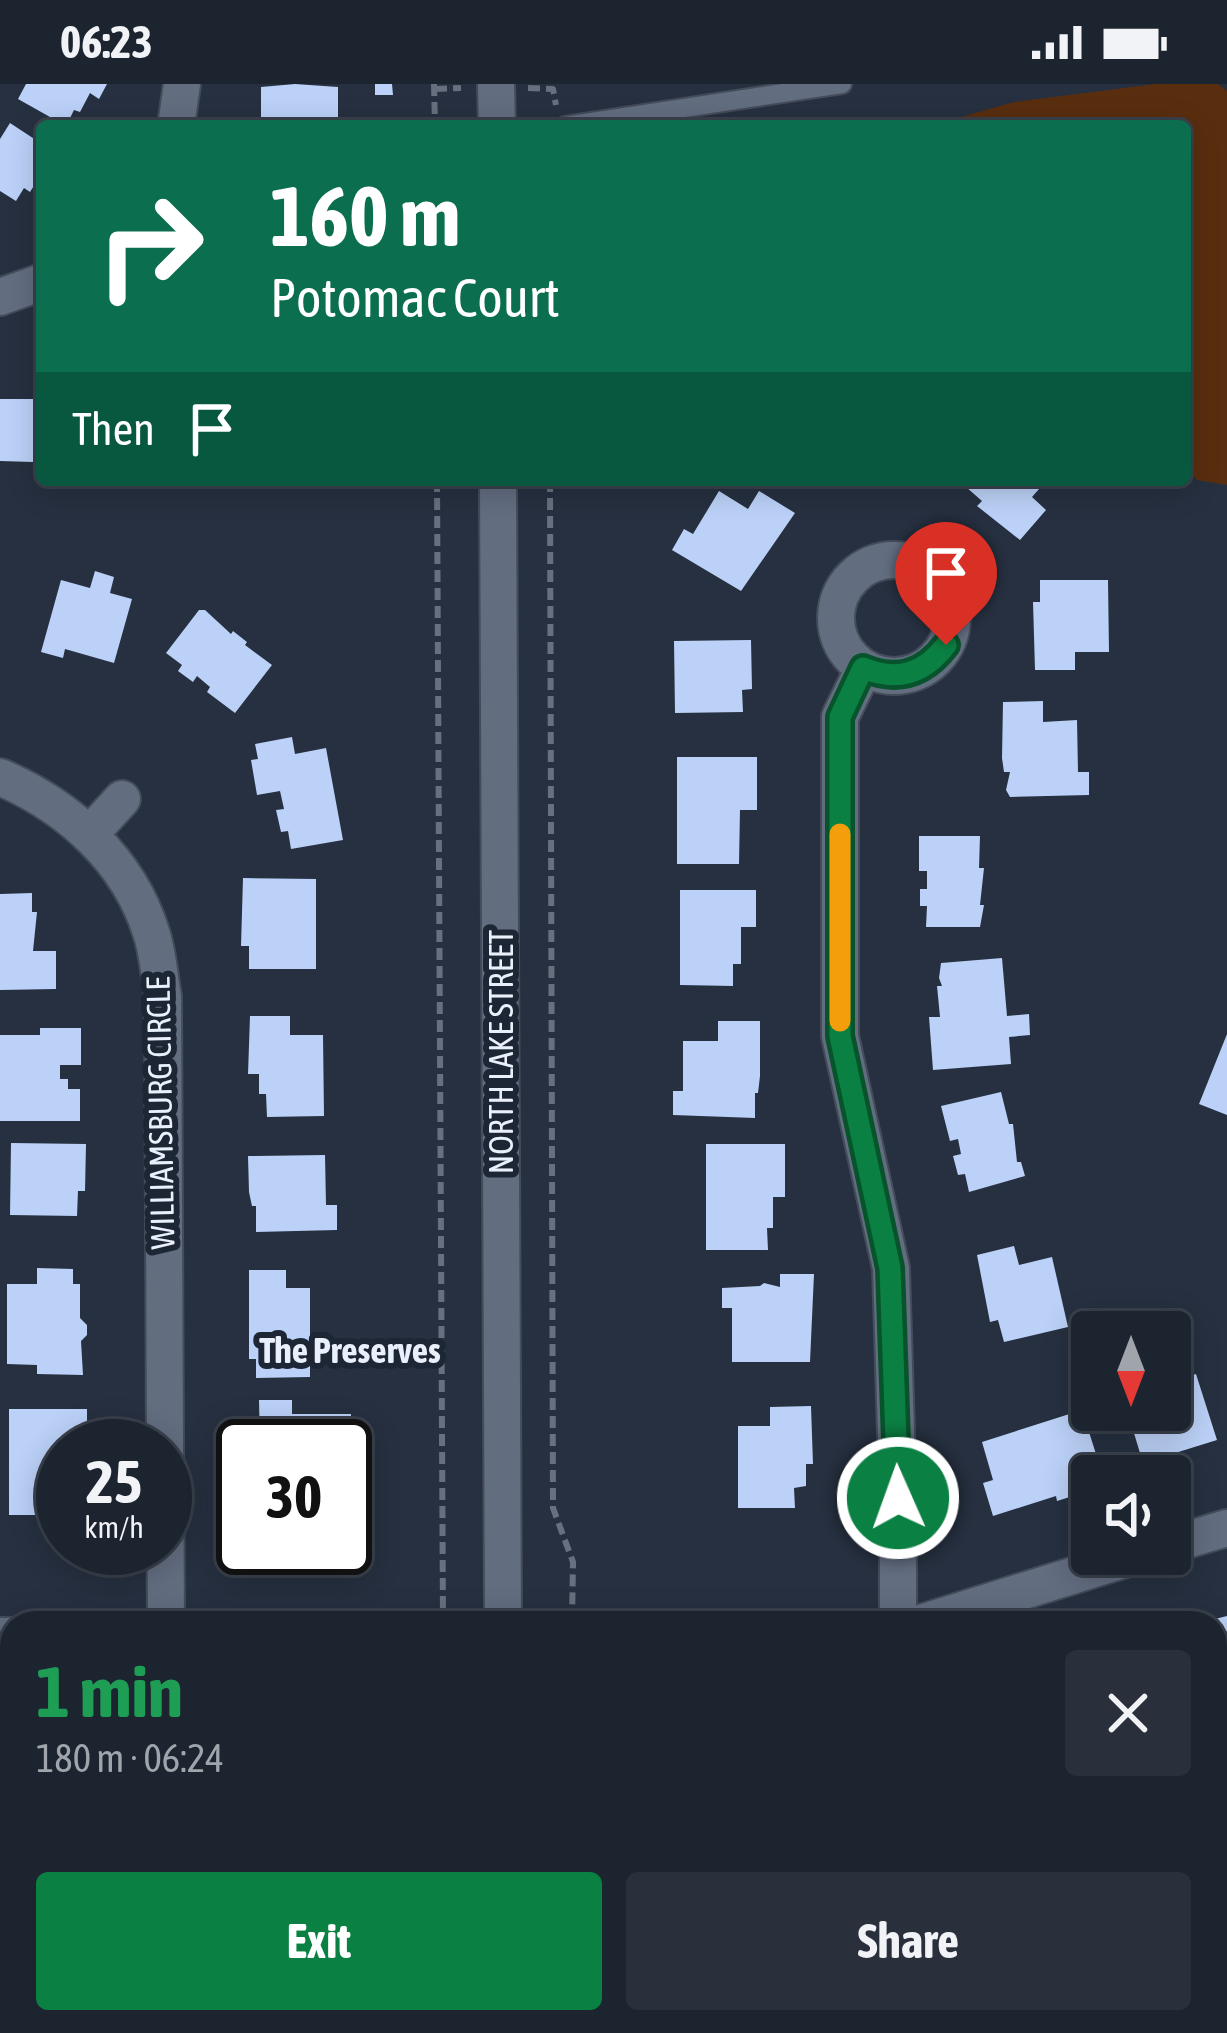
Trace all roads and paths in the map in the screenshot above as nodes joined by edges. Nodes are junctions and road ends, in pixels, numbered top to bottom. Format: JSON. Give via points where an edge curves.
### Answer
{"nodes":[{"id":1,"x":182,"y":84,"type":"edge"},
{"id":2,"x":434,"y":84,"type":"edge"},
{"id":3,"x":496,"y":84,"type":"edge"},
{"id":4,"x":842,"y":84,"type":"edge"},
{"id":5,"x":177,"y":120,"type":"edge"},
{"id":6,"x":435,"y":120,"type":"edge"},
{"id":7,"x":497,"y":120,"type":"edge"},
{"id":8,"x":605,"y":120,"type":"edge"},
{"id":9,"x":36,"y":284,"type":"edge"},
{"id":10,"x":0,"y":297,"type":"edge"},
{"id":11,"x":437,"y":486,"type":"edge"},
{"id":12,"x":498,"y":486,"type":"edge"},
{"id":13,"x":550,"y":486,"type":"edge"},
{"id":14,"x":863,"y":668,"type":"dead end"},
{"id":15,"x":0,"y":777,"type":"edge"},
{"id":16,"x":122,"y":799,"type":"dead end"},
{"id":17,"x":89,"y":836,"type":"junction"},
{"id":18,"x":165,"y":1419,"type":"edge"},
{"id":19,"x":1227,"y":1528,"type":"edge"},
{"id":20,"x":1191,"y":1539,"type":"edge"},
{"id":21,"x":166,"y":1575,"type":"edge"},
{"id":22,"x":1075,"y":1575,"type":"edge"},
{"id":23,"x":166,"y":1611,"type":"edge"},
{"id":24,"x":443,"y":1611,"type":"edge"},
{"id":25,"x":503,"y":1611,"type":"edge"},
{"id":26,"x":572,"y":1611,"type":"edge"},
{"id":27,"x":898,"y":1611,"type":"edge"},
{"id":28,"x":959,"y":1611,"type":"edge"}],
"edges":[{"from":1,"to":5,"type":"street"},
{"from":2,"to":6,"type":"path"},
{"from":3,"to":7,"type":"street"},
{"from":4,"to":8,"type":"lane"},
{"from":9,"to":10,"type":"street"},
{"from":11,"to":24,"type":"path"},
{"from":12,"to":25,"type":"street","name":"NORTH LAKE STREET"},
{"from":13,"to":26,"type":"path","via":[[554,1508],[573,1562]]},
{"from":14,"to":27,"type":"street","via":[[840,717],[840,1036],[890,1268]]},
{"from":15,"to":17,"type":"street","name":"WILLIAMSBURG CIRCLE","via":[[47,799]]},
{"from":16,"to":17,"type":"street"},
{"from":17,"to":18,"type":"street","name":"WILLIAMSBURG CIRCLE","via":[[134,890],[163,996]]},
{"from":19,"to":20,"type":"street"},
{"from":21,"to":23,"type":"street","name":"WILLIAMSBURG CIRCLE"},
{"from":22,"to":28,"type":"street"}]}
